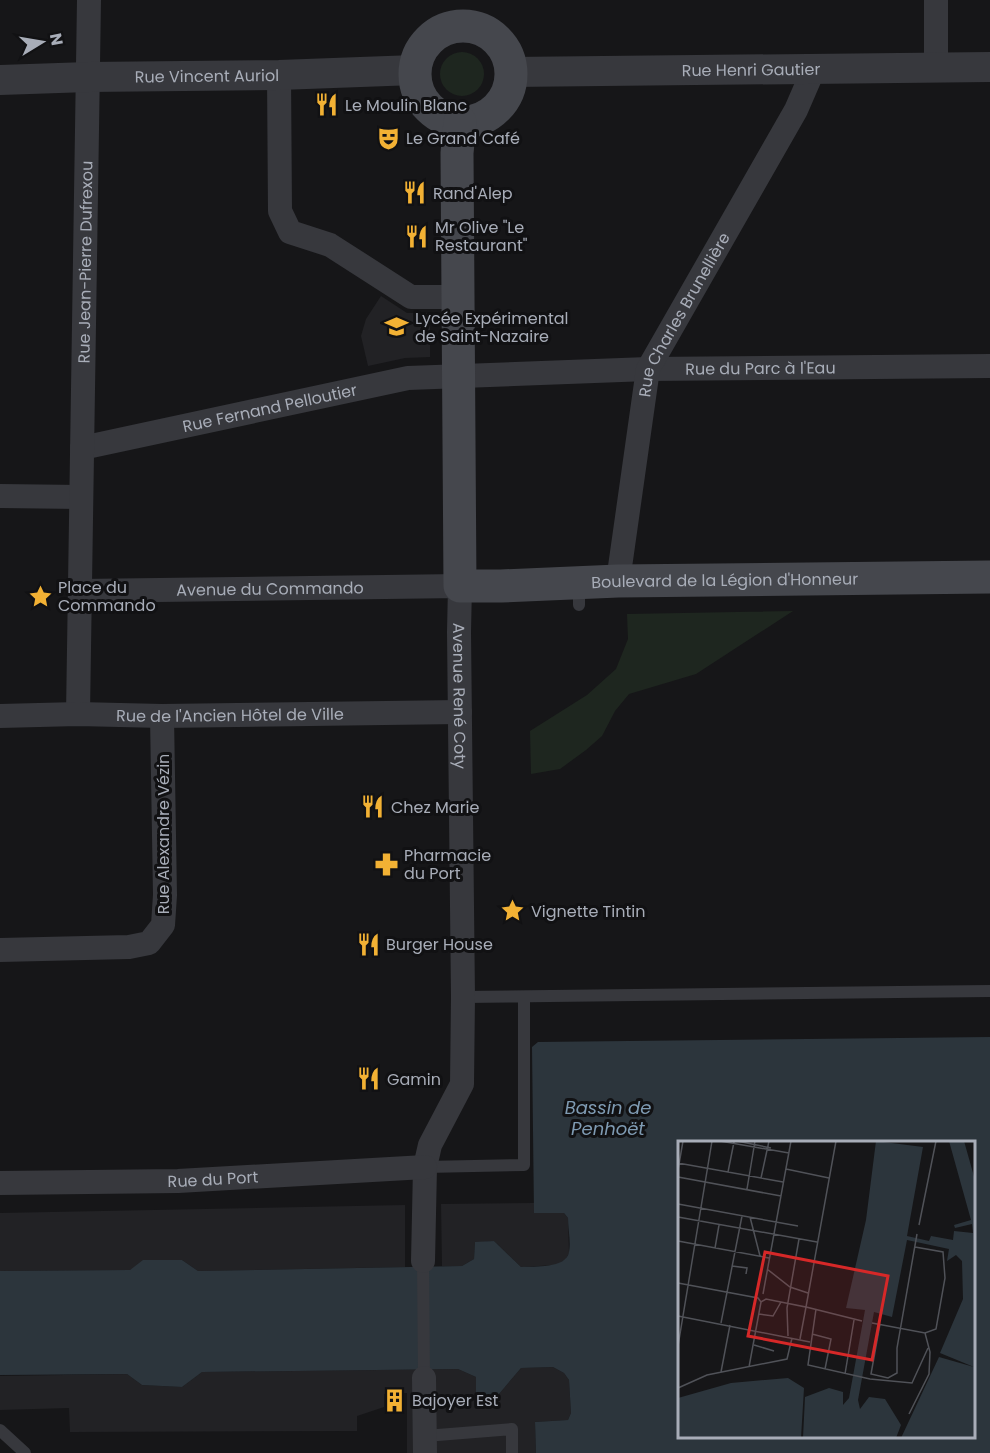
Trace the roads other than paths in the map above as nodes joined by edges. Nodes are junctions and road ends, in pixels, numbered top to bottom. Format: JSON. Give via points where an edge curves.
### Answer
{"nodes":[{"id":1,"x":89,"y":0,"type":"edge"},
{"id":2,"x":936,"y":0,"type":"edge"},
{"id":3,"x":456,"y":13,"type":"edge"},
{"id":4,"x":936,"y":68,"type":"junction"},
{"id":5,"x":990,"y":68,"type":"edge"},
{"id":6,"x":811,"y":69,"type":"junction"},
{"id":7,"x":415,"y":70,"type":"junction"},
{"id":8,"x":511,"y":72,"type":"junction"},
{"id":9,"x":279,"y":75,"type":"junction"},
{"id":10,"x":88,"y":77,"type":"junction"},
{"id":11,"x":0,"y":80,"type":"edge"},
{"id":12,"x":460,"y":122,"type":"junction"},
{"id":13,"x":459,"y":297,"type":"junction"},
{"id":14,"x":990,"y":366,"type":"edge"},
{"id":15,"x":648,"y":369,"type":"junction"},
{"id":16,"x":458,"y":375,"type":"junction"},
{"id":17,"x":82,"y":448,"type":"junction"},
{"id":18,"x":0,"y":496,"type":"edge"},
{"id":19,"x":81,"y":497,"type":"junction"},
{"id":20,"x":990,"y":576,"type":"edge"},
{"id":21,"x":618,"y":581,"type":"junction"},
{"id":22,"x":460,"y":586,"type":"junction"},
{"id":23,"x":80,"y":591,"type":"junction"},
{"id":24,"x":460,"y":711,"type":"junction"},
{"id":25,"x":78,"y":714,"type":"junction"},
{"id":26,"x":0,"y":716,"type":"edge"},
{"id":27,"x":162,"y":716,"type":"junction"},
{"id":28,"x":0,"y":950,"type":"edge"},
{"id":29,"x":990,"y":991,"type":"edge"},
{"id":30,"x":524,"y":996,"type":"junction"},
{"id":31,"x":463,"y":997,"type":"junction"},
{"id":32,"x":424,"y":1167,"type":"junction"},
{"id":33,"x":0,"y":1184,"type":"edge"},
{"id":34,"x":423,"y":1261,"type":"joint"},
{"id":35,"x":424,"y":1378,"type":"joint"},
{"id":36,"x":0,"y":1430,"type":"edge"},
{"id":37,"x":425,"y":1444,"type":"edge"},
{"id":38,"x":25,"y":1453,"type":"edge"},
{"id":39,"x":512,"y":1453,"type":"edge"}],
"edges":[{"from":1,"to":10,"type":"street","name":"Rue Jean-Pierre Dufrexou"},
{"from":2,"to":4,"type":"street"},
{"from":3,"to":7,"type":"main road","via":[[428,41]]},
{"from":3,"to":8,"type":"main road","via":[[469,27],[493,37],[502,47]]},
{"from":4,"to":5,"type":"street","name":"Rue Henri Gautier"},
{"from":4,"to":6,"type":"street","name":"Rue Henri Gautier"},
{"from":6,"to":8,"type":"street","name":"Rue Henri Gautier"},
{"from":6,"to":15,"type":"street","name":"Rue Charles Brunellière","via":[[796,110]]},
{"from":7,"to":9,"type":"street","name":"Rue Vincent Auriol"},
{"from":7,"to":12,"type":"main road","via":[[422,100],[445,119]]},
{"from":8,"to":12,"type":"main road","via":[[502,102],[476,120]]},
{"from":9,"to":10,"type":"street","name":"Rue Vincent Auriol"},
{"from":9,"to":13,"type":"street","via":[[280,211],[290,232],[330,245],[411,297]]},
{"from":10,"to":11,"type":"street","name":"Rue Vincent Auriol"},
{"from":10,"to":17,"type":"street","name":"Rue Jean-Pierre Dufrexou"},
{"from":12,"to":13,"type":"main road","name":"Avenue René Coty"},
{"from":13,"to":16,"type":"main road","name":"Avenue René Coty"},
{"from":14,"to":15,"type":"street","name":"Rue du Parc à l'Eau"},
{"from":15,"to":16,"type":"street","name":"Rue du Parc à l'Eau"},
{"from":15,"to":21,"type":"street","name":"Rue Charles Brunellière"},
{"from":16,"to":17,"type":"street","name":"Rue Fernand Pelloutier","via":[[408,378]]},
{"from":16,"to":22,"type":"main road","name":"Avenue René Coty"},
{"from":17,"to":19,"type":"street"},
{"from":18,"to":19,"type":"street"},
{"from":19,"to":23,"type":"street"},
{"from":20,"to":21,"type":"main road","name":"Boulevard de la Légion d'Honneur"},
{"from":21,"to":22,"type":"main road","name":"Boulevard de la Légion d'Honneur","via":[[579,594]]},
{"from":22,"to":23,"type":"street","name":"Avenue du Commando"},
{"from":22,"to":24,"type":"street","name":"Avenue René Coty"},
{"from":23,"to":25,"type":"street"},
{"from":24,"to":27,"type":"street","name":"Rue de l'Ancien Hôtel de Ville"},
{"from":24,"to":31,"type":"street","name":"Avenue René Coty"},
{"from":25,"to":26,"type":"street","name":"Rue de l'Ancien Hôtel de Ville"},
{"from":25,"to":27,"type":"street","name":"Rue de l'Ancien Hôtel de Ville"},
{"from":27,"to":28,"type":"street","name":"Rue Alexandre Vézin","via":[[163,925],[149,943],[129,947]]},
{"from":29,"to":30,"type":"lane"},
{"from":30,"to":31,"type":"lane"},
{"from":30,"to":32,"type":"lane","via":[[524,1165]]},
{"from":31,"to":32,"type":"street","name":"Avenue René Coty","via":[[462,1084],[430,1145]]},
{"from":32,"to":33,"type":"street","name":"Rue du Port","via":[[178,1181]]},
{"from":32,"to":34,"type":"street","name":"Avenue René Coty"},
{"from":34,"to":35,"type":"lane"},
{"from":35,"to":37,"type":"street"},
{"from":36,"to":38,"type":"lane"},
{"from":37,"to":39,"type":"lane","via":[[512,1429]]}]}
